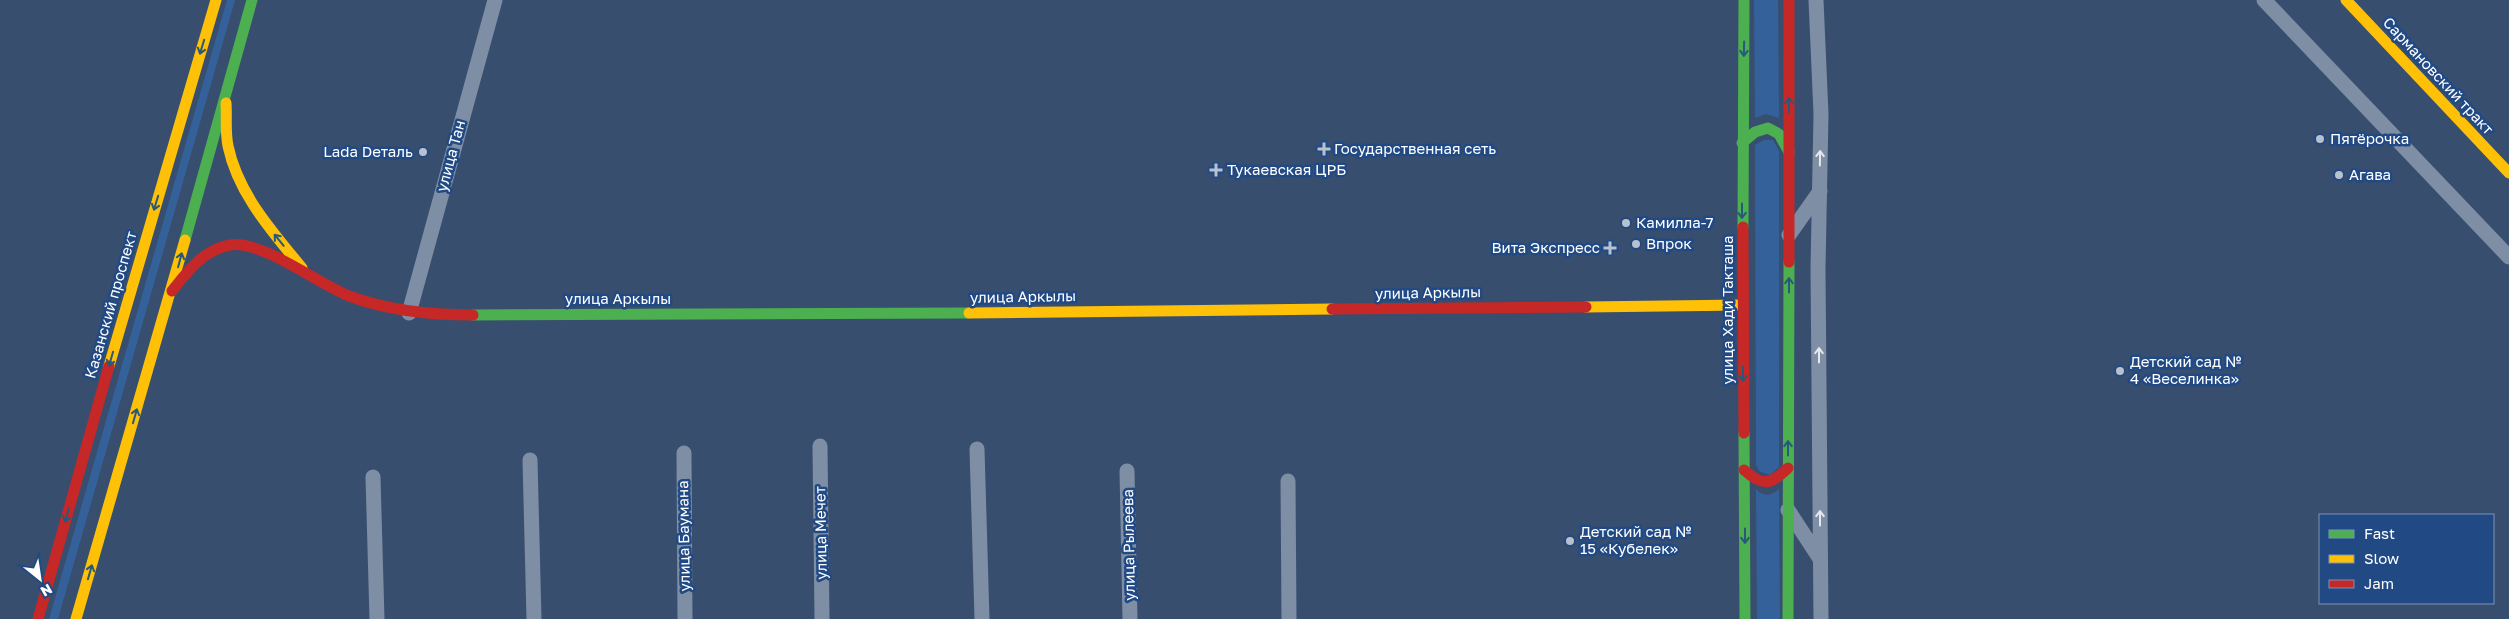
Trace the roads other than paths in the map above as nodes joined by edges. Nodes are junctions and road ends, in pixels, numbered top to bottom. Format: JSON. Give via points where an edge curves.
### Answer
{"nodes":[{"id":1,"x":216,"y":0,"type":"edge"},
{"id":2,"x":252,"y":0,"type":"edge"},
{"id":3,"x":495,"y":0,"type":"edge"},
{"id":4,"x":1744,"y":0,"type":"edge"},
{"id":5,"x":1789,"y":0,"type":"edge"},
{"id":6,"x":1816,"y":0,"type":"edge"},
{"id":7,"x":2264,"y":0,"type":"edge"},
{"id":8,"x":2346,"y":0,"type":"edge"},
{"id":9,"x":226,"y":90,"type":"junction"},
{"id":10,"x":1742,"y":143,"type":"junction"},
{"id":11,"x":1789,"y":152,"type":"junction"},
{"id":12,"x":2509,"y":173,"type":"edge"},
{"id":13,"x":1820,"y":191,"type":"junction"},
{"id":14,"x":1789,"y":234,"type":"junction"},
{"id":15,"x":2509,"y":258,"type":"edge"},
{"id":16,"x":310,"y":278,"type":"junction"},
{"id":17,"x":172,"y":291,"type":"junction"},
{"id":18,"x":1743,"y":305,"type":"junction"},
{"id":19,"x":409,"y":312,"type":"junction"},
{"id":20,"x":820,"y":446,"type":"dead end"},
{"id":21,"x":977,"y":449,"type":"dead end"},
{"id":22,"x":684,"y":453,"type":"dead end"},
{"id":23,"x":530,"y":460,"type":"dead end"},
{"id":24,"x":1788,"y":468,"type":"junction"},
{"id":25,"x":1744,"y":470,"type":"junction"},
{"id":26,"x":1127,"y":471,"type":"dead end"},
{"id":27,"x":373,"y":477,"type":"dead end"},
{"id":28,"x":1288,"y":481,"type":"dead end"},
{"id":29,"x":1788,"y":510,"type":"junction"},
{"id":30,"x":1820,"y":559,"type":"junction"},
{"id":31,"x":38,"y":619,"type":"edge"},
{"id":32,"x":76,"y":619,"type":"edge"},
{"id":33,"x":377,"y":619,"type":"edge"},
{"id":34,"x":534,"y":619,"type":"edge"},
{"id":35,"x":685,"y":619,"type":"edge"},
{"id":36,"x":822,"y":619,"type":"edge"},
{"id":37,"x":982,"y":619,"type":"edge"},
{"id":38,"x":1130,"y":619,"type":"edge"},
{"id":39,"x":1289,"y":619,"type":"edge"},
{"id":40,"x":1745,"y":619,"type":"edge"},
{"id":41,"x":1788,"y":619,"type":"edge"},
{"id":42,"x":1820,"y":619,"type":"edge"}],
"edges":[{"from":1,"to":31,"type":"main road","name":"Казанский проспект","one_way":true},
{"from":2,"to":9,"type":"main road"},
{"from":3,"to":19,"type":"street","name":"улица Тан"},
{"from":4,"to":10,"type":"main road","name":"улица Хади Такташа","one_way":true},
{"from":11,"to":5,"type":"main road","one_way":true},
{"from":13,"to":6,"type":"street","one_way":true,"via":[[1821,114]]},
{"from":7,"to":15,"type":"street"},
{"from":8,"to":12,"type":"main road","name":"Сармановский тракт"},
{"from":16,"to":9,"type":"main road","one_way":true,"via":[[270,229],[243,188],[228,146]]},
{"from":17,"to":9,"type":"main road","one_way":true},
{"from":10,"to":11,"type":"main road","via":[[1755,132],[1768,128],[1779,134]]},
{"from":10,"to":18,"type":"main road","name":"улица Хади Такташа","one_way":true},
{"from":11,"to":14,"type":"main road"},
{"from":13,"to":14,"type":"street"},
{"from":30,"to":13,"type":"street","one_way":true},
{"from":24,"to":14,"type":"main road","one_way":true},
{"from":16,"to":17,"type":"main road","name":"улица Аркылы","via":[[260,250],[231,245],[200,257]]},
{"from":16,"to":19,"type":"main road","name":"улица Аркылы","via":[[348,296]]},
{"from":32,"to":17,"type":"main road","one_way":true},
{"from":18,"to":19,"type":"main road","name":"улица Аркылы","via":[[891,314],[459,315]]},
{"from":18,"to":25,"type":"main road","name":"улица Хади Такташа","one_way":true},
{"from":20,"to":36,"type":"street","name":"улица Мечет"},
{"from":21,"to":37,"type":"street"},
{"from":22,"to":35,"type":"street","name":"улица Баумана"},
{"from":23,"to":34,"type":"street"},
{"from":24,"to":25,"type":"main road","via":[[1767,484],[1756,482]]},
{"from":24,"to":29,"type":"main road"},
{"from":25,"to":40,"type":"main road","name":"улица Хади Такташа","one_way":true},
{"from":26,"to":38,"type":"street","name":"улица Рылеева"},
{"from":27,"to":33,"type":"street"},
{"from":28,"to":39,"type":"street"},
{"from":29,"to":30,"type":"street"},
{"from":29,"to":41,"type":"main road"},
{"from":30,"to":42,"type":"street"}]}
